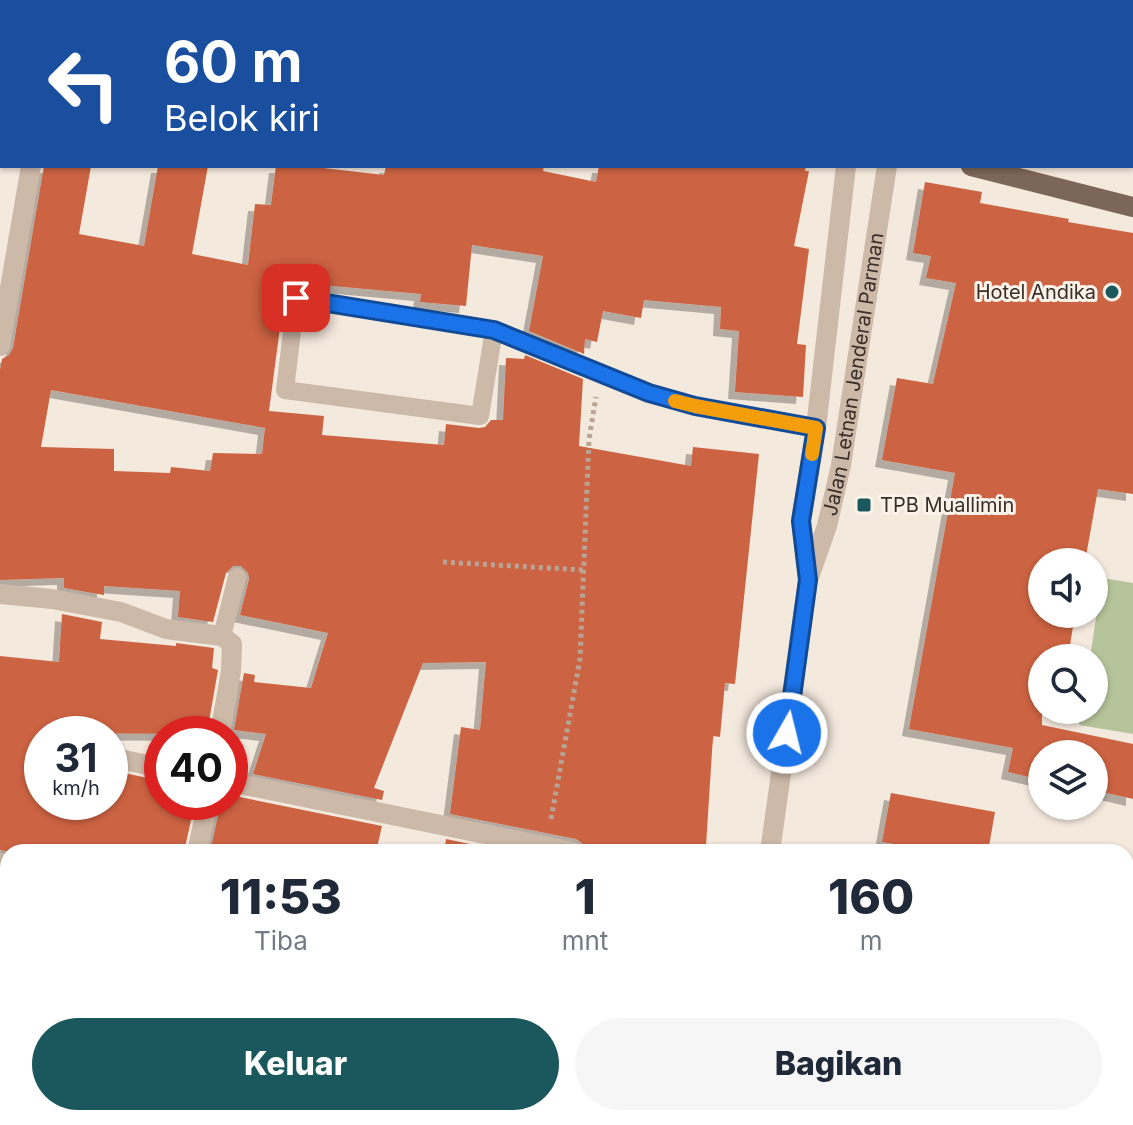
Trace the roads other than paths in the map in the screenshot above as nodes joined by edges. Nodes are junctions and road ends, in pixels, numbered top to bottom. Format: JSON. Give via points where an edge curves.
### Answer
{"nodes":[{"id":1,"x":31,"y":168,"type":"edge"},
{"id":2,"x":846,"y":168,"type":"edge"},
{"id":3,"x":887,"y":168,"type":"edge"},
{"id":4,"x":979,"y":168,"type":"edge"},
{"id":5,"x":1133,"y":207,"type":"edge"},
{"id":6,"x":494,"y":330,"type":"junction"},
{"id":7,"x":0,"y":346,"type":"edge"},
{"id":8,"x":816,"y":428,"type":"junction"},
{"id":9,"x":237,"y":577,"type":"dead end"},
{"id":10,"x":808,"y":580,"type":"junction"},
{"id":11,"x":0,"y":594,"type":"edge"},
{"id":12,"x":222,"y":636,"type":"junction"},
{"id":13,"x":223,"y":716,"type":"edge"},
{"id":14,"x":248,"y":786,"type":"edge"},
{"id":15,"x":204,"y":820,"type":"edge"},
{"id":16,"x":199,"y":844,"type":"edge"},
{"id":17,"x":535,"y":844,"type":"edge"},
{"id":18,"x":771,"y":844,"type":"edge"}],
"edges":[{"from":1,"to":7,"type":"street"},
{"from":2,"to":8,"type":"street","name":"Jalan Letnan Jenderal Parman"},
{"from":3,"to":10,"type":"street","name":"Jalan Letnan Jenderal Parman","via":[[841,465]]},
{"from":4,"to":5,"type":"main road"},
{"from":6,"to":6,"type":"lane","via":[[296,298],[285,390],[480,416]]},
{"from":6,"to":8,"type":"lane","via":[[649,393]]},
{"from":8,"to":10,"type":"street","name":"Jalan Letnan Jenderal Parman","via":[[801,521]]},
{"from":9,"to":12,"type":"lane"},
{"from":10,"to":18,"type":"street","name":"Jalan Letnan Jenderal Parman"},
{"from":11,"to":12,"type":"street","via":[[65,601],[121,612],[166,629]]},
{"from":12,"to":13,"type":"street","via":[[232,644]]},
{"from":14,"to":17,"type":"street"},
{"from":15,"to":16,"type":"street"}]}
